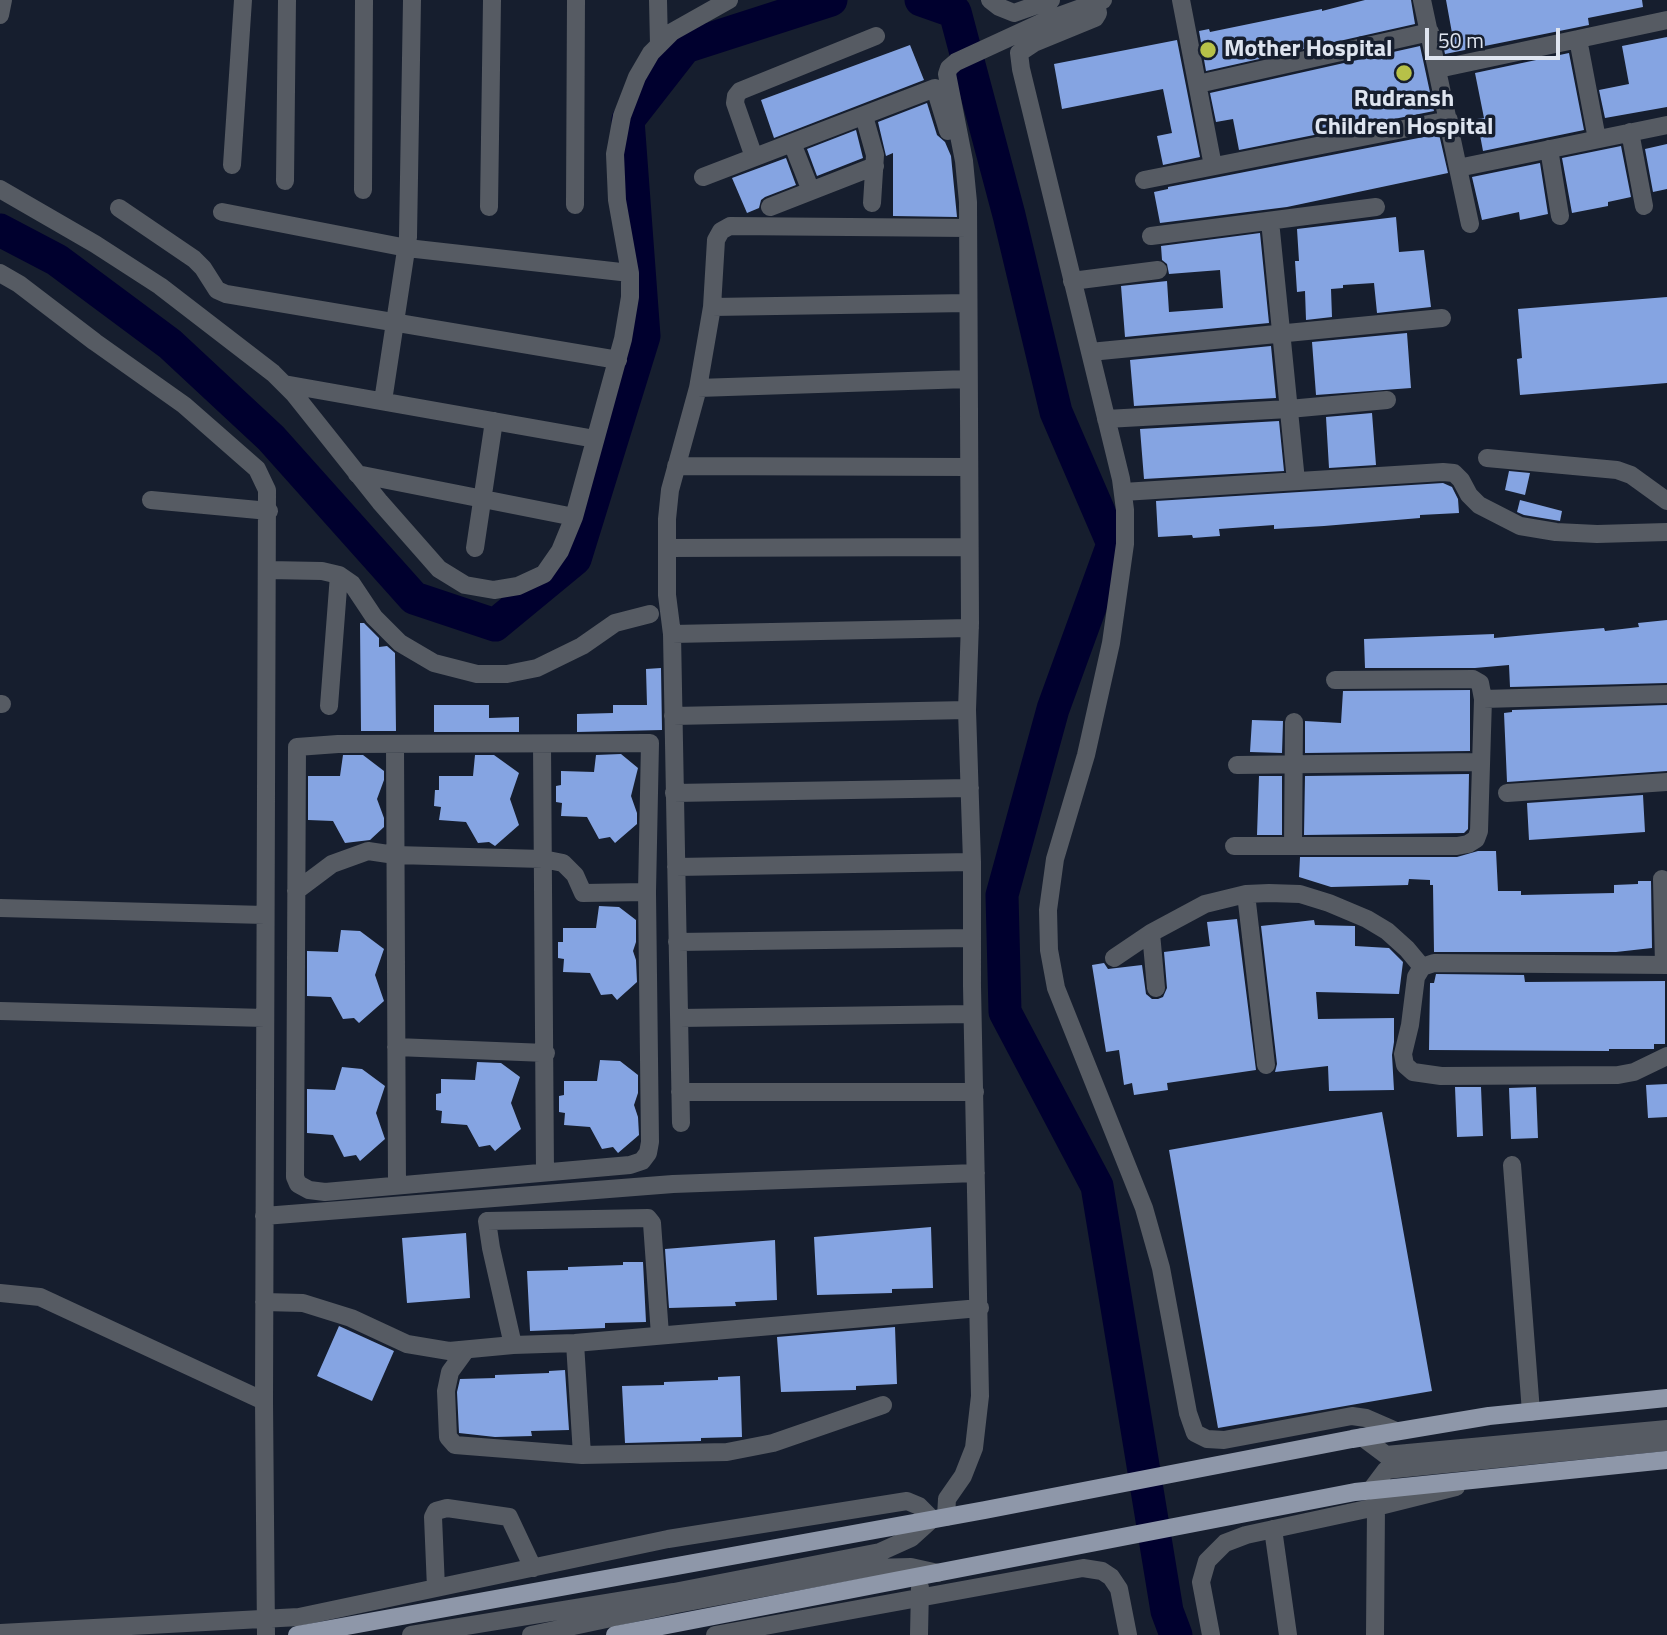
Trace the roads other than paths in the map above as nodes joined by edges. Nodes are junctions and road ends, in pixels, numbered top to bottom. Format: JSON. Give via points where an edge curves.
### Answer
{"nodes":[{"id":1,"x":3,"y":0,"type":"edge"},
{"id":2,"x":243,"y":0,"type":"edge"},
{"id":3,"x":287,"y":0,"type":"edge"},
{"id":4,"x":364,"y":0,"type":"edge"},
{"id":5,"x":412,"y":0,"type":"edge"},
{"id":6,"x":492,"y":0,"type":"edge"},
{"id":7,"x":576,"y":0,"type":"edge"},
{"id":8,"x":658,"y":0,"type":"edge"},
{"id":9,"x":729,"y":0,"type":"edge"},
{"id":10,"x":990,"y":0,"type":"edge"},
{"id":11,"x":1051,"y":0,"type":"edge"},
{"id":12,"x":1181,"y":0,"type":"edge"},
{"id":13,"x":1422,"y":0,"type":"edge"},
{"id":14,"x":1095,"y":2,"type":"edge"},
{"id":15,"x":0,"y":15,"type":"edge"},
{"id":16,"x":1667,"y":20,"type":"edge"},
{"id":17,"x":1430,"y":32,"type":"junction"},
{"id":18,"x":876,"y":36,"type":"dead end"},
{"id":19,"x":1578,"y":39,"type":"junction"},
{"id":20,"x":659,"y":45,"type":"junction"},
{"id":21,"x":1438,"y":69,"type":"junction"},
{"id":22,"x":1198,"y":84,"type":"junction"},
{"id":23,"x":863,"y":116,"type":"junction"},
{"id":24,"x":1449,"y":120,"type":"junction"},
{"id":25,"x":1667,"y":125,"type":"edge"},
{"id":26,"x":1630,"y":132,"type":"junction"},
{"id":27,"x":1597,"y":139,"type":"junction"},
{"id":28,"x":792,"y":143,"type":"junction"},
{"id":29,"x":1549,"y":149,"type":"junction"},
{"id":30,"x":754,"y":157,"type":"junction"},
{"id":31,"x":232,"y":165,"type":"dead end"},
{"id":32,"x":875,"y":166,"type":"junction"},
{"id":33,"x":965,"y":166,"type":"junction"},
{"id":34,"x":1213,"y":166,"type":"junction"},
{"id":35,"x":1458,"y":168,"type":"junction"},
{"id":36,"x":703,"y":177,"type":"dead end"},
{"id":37,"x":1144,"y":180,"type":"dead end"},
{"id":38,"x":285,"y":181,"type":"dead end"},
{"id":39,"x":0,"y":189,"type":"edge"},
{"id":40,"x":363,"y":190,"type":"dead end"},
{"id":41,"x":811,"y":191,"type":"junction"},
{"id":42,"x":872,"y":203,"type":"dead end"},
{"id":43,"x":575,"y":205,"type":"dead end"},
{"id":44,"x":1644,"y":206,"type":"dead end"},
{"id":45,"x":489,"y":207,"type":"dead end"},
{"id":46,"x":770,"y":207,"type":"dead end"},
{"id":47,"x":119,"y":208,"type":"dead end"},
{"id":48,"x":1376,"y":208,"type":"dead end"},
{"id":49,"x":222,"y":212,"type":"dead end"},
{"id":50,"x":1560,"y":216,"type":"dead end"},
{"id":51,"x":1270,"y":221,"type":"junction"},
{"id":52,"x":1470,"y":224,"type":"dead end"},
{"id":53,"x":968,"y":228,"type":"junction"},
{"id":54,"x":1151,"y":236,"type":"dead end"},
{"id":55,"x":407,"y":248,"type":"junction"},
{"id":56,"x":1158,"y":270,"type":"dead end"},
{"id":57,"x":630,"y":273,"type":"junction"},
{"id":58,"x":0,"y":274,"type":"edge"},
{"id":59,"x":1072,"y":281,"type":"junction"},
{"id":60,"x":968,"y":303,"type":"junction"},
{"id":61,"x":712,"y":307,"type":"junction"},
{"id":62,"x":1442,"y":318,"type":"dead end"},
{"id":63,"x":396,"y":323,"type":"junction"},
{"id":64,"x":1282,"y":333,"type":"junction"},
{"id":65,"x":1090,"y":352,"type":"junction"},
{"id":66,"x":618,"y":360,"type":"junction"},
{"id":67,"x":968,"y":379,"type":"junction"},
{"id":68,"x":284,"y":384,"type":"junction"},
{"id":69,"x":698,"y":388,"type":"junction"},
{"id":70,"x":1387,"y":400,"type":"dead end"},
{"id":71,"x":383,"y":401,"type":"junction"},
{"id":72,"x":1289,"y":409,"type":"junction"},
{"id":73,"x":1107,"y":419,"type":"junction"},
{"id":74,"x":494,"y":421,"type":"junction"},
{"id":75,"x":595,"y":439,"type":"junction"},
{"id":76,"x":1487,"y":458,"type":"dead end"},
{"id":77,"x":676,"y":466,"type":"junction"},
{"id":78,"x":968,"y":467,"type":"junction"},
{"id":79,"x":357,"y":474,"type":"junction"},
{"id":80,"x":1296,"y":481,"type":"junction"},
{"id":81,"x":1123,"y":492,"type":"junction"},
{"id":82,"x":483,"y":498,"type":"junction"},
{"id":83,"x":151,"y":500,"type":"dead end"},
{"id":84,"x":1667,"y":500,"type":"edge"},
{"id":85,"x":269,"y":512,"type":"junction"},
{"id":86,"x":574,"y":517,"type":"junction"},
{"id":87,"x":1667,"y":532,"type":"edge"},
{"id":88,"x":969,"y":547,"type":"junction"},
{"id":89,"x":475,"y":548,"type":"dead end"},
{"id":90,"x":667,"y":548,"type":"junction"},
{"id":91,"x":268,"y":570,"type":"junction"},
{"id":92,"x":339,"y":575,"type":"junction"},
{"id":93,"x":650,"y":614,"type":"dead end"},
{"id":94,"x":970,"y":628,"type":"junction"},
{"id":95,"x":672,"y":634,"type":"junction"},
{"id":96,"x":1335,"y":680,"type":"dead end"},
{"id":97,"x":1667,"y":694,"type":"edge"},
{"id":98,"x":1483,"y":699,"type":"junction"},
{"id":99,"x":329,"y":705,"type":"dead end"},
{"id":100,"x":967,"y":709,"type":"junction"},
{"id":101,"x":673,"y":716,"type":"junction"},
{"id":102,"x":1294,"y":722,"type":"dead end"},
{"id":103,"x":542,"y":744,"type":"junction"},
{"id":104,"x":395,"y":746,"type":"junction"},
{"id":105,"x":1480,"y":762,"type":"junction"},
{"id":106,"x":1294,"y":764,"type":"junction"},
{"id":107,"x":1237,"y":765,"type":"dead end"},
{"id":108,"x":1667,"y":782,"type":"edge"},
{"id":109,"x":970,"y":788,"type":"junction"},
{"id":110,"x":674,"y":793,"type":"junction"},
{"id":111,"x":1507,"y":793,"type":"dead end"},
{"id":112,"x":1234,"y":846,"type":"dead end"},
{"id":113,"x":1293,"y":846,"type":"junction"},
{"id":114,"x":395,"y":855,"type":"junction"},
{"id":115,"x":543,"y":859,"type":"junction"},
{"id":116,"x":972,"y":862,"type":"junction"},
{"id":117,"x":676,"y":867,"type":"junction"},
{"id":118,"x":1662,"y":879,"type":"dead end"},
{"id":119,"x":296,"y":891,"type":"junction"},
{"id":120,"x":647,"y":892,"type":"junction"},
{"id":121,"x":1246,"y":894,"type":"junction"},
{"id":122,"x":0,"y":908,"type":"edge"},
{"id":123,"x":265,"y":915,"type":"junction"},
{"id":124,"x":1152,"y":933,"type":"junction"},
{"id":125,"x":972,"y":939,"type":"junction"},
{"id":126,"x":677,"y":942,"type":"junction"},
{"id":127,"x":1114,"y":958,"type":"dead end"},
{"id":128,"x":1666,"y":965,"type":"edge"},
{"id":129,"x":1422,"y":967,"type":"junction"},
{"id":130,"x":1156,"y":988,"type":"dead end"},
{"id":131,"x":0,"y":1011,"type":"edge"},
{"id":132,"x":972,"y":1014,"type":"junction"},
{"id":133,"x":265,"y":1018,"type":"junction"},
{"id":134,"x":679,"y":1018,"type":"junction"},
{"id":135,"x":396,"y":1047,"type":"junction"},
{"id":136,"x":545,"y":1053,"type":"junction"},
{"id":137,"x":1667,"y":1056,"type":"edge"},
{"id":138,"x":1266,"y":1065,"type":"dead end"},
{"id":139,"x":680,"y":1092,"type":"junction"},
{"id":140,"x":975,"y":1092,"type":"junction"},
{"id":141,"x":681,"y":1122,"type":"dead end"},
{"id":142,"x":1512,"y":1165,"type":"dead end"},
{"id":143,"x":545,"y":1172,"type":"junction"},
{"id":144,"x":976,"y":1173,"type":"junction"},
{"id":145,"x":389,"y":1185,"type":"junction"},
{"id":146,"x":486,"y":1199,"type":"junction"},
{"id":147,"x":383,"y":1207,"type":"junction"},
{"id":148,"x":264,"y":1216,"type":"junction"},
{"id":149,"x":488,"y":1221,"type":"junction"},
{"id":150,"x":0,"y":1293,"type":"edge"},
{"id":151,"x":264,"y":1302,"type":"junction"},
{"id":152,"x":979,"y":1308,"type":"junction"},
{"id":153,"x":660,"y":1335,"type":"junction"},
{"id":154,"x":575,"y":1343,"type":"junction"},
{"id":155,"x":513,"y":1345,"type":"junction"},
{"id":156,"x":467,"y":1350,"type":"junction"},
{"id":157,"x":1667,"y":1398,"type":"edge"},
{"id":158,"x":264,"y":1401,"type":"junction"},
{"id":159,"x":883,"y":1405,"type":"dead end"},
{"id":160,"x":1531,"y":1412,"type":"junction"},
{"id":161,"x":1667,"y":1429,"type":"edge"},
{"id":162,"x":1396,"y":1431,"type":"junction"},
{"id":163,"x":1357,"y":1438,"type":"junction"},
{"id":164,"x":1667,"y":1442,"type":"edge"},
{"id":165,"x":582,"y":1455,"type":"junction"},
{"id":166,"x":1667,"y":1460,"type":"edge"},
{"id":167,"x":1368,"y":1497,"type":"junction"},
{"id":168,"x":939,"y":1518,"type":"junction"},
{"id":169,"x":1273,"y":1529,"type":"junction"},
{"id":170,"x":533,"y":1568,"type":"junction"},
{"id":171,"x":930,"y":1575,"type":"junction"},
{"id":172,"x":436,"y":1588,"type":"junction"},
{"id":173,"x":919,"y":1597,"type":"junction"},
{"id":174,"x":266,"y":1627,"type":"edge"},
{"id":175,"x":0,"y":1633,"type":"edge"},
{"id":176,"x":297,"y":1635,"type":"edge"},
{"id":177,"x":411,"y":1635,"type":"edge"},
{"id":178,"x":531,"y":1635,"type":"edge"},
{"id":179,"x":615,"y":1635,"type":"edge"},
{"id":180,"x":715,"y":1635,"type":"edge"},
{"id":181,"x":919,"y":1635,"type":"edge"},
{"id":182,"x":1128,"y":1635,"type":"edge"},
{"id":183,"x":1211,"y":1635,"type":"edge"},
{"id":184,"x":1288,"y":1635,"type":"edge"},
{"id":185,"x":1375,"y":1635,"type":"edge"}],
"edges":[{"from":1,"to":15,"type":"street"},
{"from":2,"to":31,"type":"street"},
{"from":3,"to":38,"type":"street"},
{"from":4,"to":40,"type":"street"},
{"from":5,"to":55,"type":"street"},
{"from":6,"to":45,"type":"street"},
{"from":7,"to":43,"type":"street"},
{"from":8,"to":20,"type":"street"},
{"from":9,"to":20,"type":"street","via":[[672,32]]},
{"from":10,"to":11,"type":"street","via":[[1014,13]]},
{"from":12,"to":22,"type":"street"},
{"from":13,"to":17,"type":"street"},
{"from":14,"to":33,"type":"street","via":[[948,68]]},
{"from":14,"to":59,"type":"street","via":[[1095,18],[1019,53]]},
{"from":16,"to":19,"type":"street"},
{"from":17,"to":21,"type":"street"},
{"from":17,"to":22,"type":"street"},
{"from":18,"to":30,"type":"street","via":[[740,91],[735,103]]},
{"from":19,"to":21,"type":"street"},
{"from":19,"to":27,"type":"street"},
{"from":20,"to":57,"type":"street","via":[[637,77],[622,116],[615,155],[617,200]]},
{"from":21,"to":24,"type":"street"},
{"from":22,"to":34,"type":"street"},
{"from":23,"to":28,"type":"street"},
{"from":23,"to":32,"type":"street"},
{"from":23,"to":33,"type":"street","via":[[935,88],[957,163]]},
{"from":24,"to":34,"type":"street"},
{"from":24,"to":35,"type":"street"},
{"from":25,"to":26,"type":"street"},
{"from":26,"to":27,"type":"street"},
{"from":26,"to":44,"type":"street"},
{"from":27,"to":29,"type":"street"},
{"from":28,"to":30,"type":"street"},
{"from":28,"to":41,"type":"street"},
{"from":29,"to":35,"type":"street"},
{"from":29,"to":50,"type":"street"},
{"from":30,"to":36,"type":"street"},
{"from":32,"to":41,"type":"street"},
{"from":32,"to":42,"type":"street"},
{"from":33,"to":53,"type":"street"},
{"from":34,"to":37,"type":"street"},
{"from":35,"to":52,"type":"street"},
{"from":39,"to":68,"type":"street","via":[[160,286]]},
{"from":41,"to":46,"type":"street"},
{"from":47,"to":63,"type":"street","via":[[194,259],[217,290],[226,294]]},
{"from":48,"to":51,"type":"street"},
{"from":49,"to":55,"type":"street"},
{"from":51,"to":54,"type":"street"},
{"from":51,"to":64,"type":"street"},
{"from":53,"to":60,"type":"street"},
{"from":53,"to":61,"type":"street","via":[[730,226],[716,240]]},
{"from":55,"to":57,"type":"street"},
{"from":55,"to":63,"type":"street"},
{"from":56,"to":59,"type":"street"},
{"from":57,"to":66,"type":"street"},
{"from":58,"to":85,"type":"street","via":[[184,404],[247,459],[267,490]]},
{"from":59,"to":65,"type":"street"},
{"from":60,"to":61,"type":"street"},
{"from":60,"to":67,"type":"street"},
{"from":61,"to":69,"type":"street"},
{"from":62,"to":64,"type":"street"},
{"from":63,"to":66,"type":"street"},
{"from":63,"to":71,"type":"street"},
{"from":64,"to":65,"type":"street"},
{"from":64,"to":72,"type":"street"},
{"from":65,"to":73,"type":"street"},
{"from":66,"to":75,"type":"street"},
{"from":67,"to":69,"type":"street"},
{"from":67,"to":78,"type":"street"},
{"from":68,"to":71,"type":"street"},
{"from":68,"to":79,"type":"street"},
{"from":69,"to":77,"type":"street"},
{"from":70,"to":72,"type":"street"},
{"from":71,"to":74,"type":"street"},
{"from":72,"to":73,"type":"street"},
{"from":72,"to":80,"type":"street"},
{"from":73,"to":81,"type":"street"},
{"from":74,"to":75,"type":"street"},
{"from":74,"to":82,"type":"street"},
{"from":75,"to":86,"type":"street"},
{"from":76,"to":84,"type":"street","via":[[1616,470]]},
{"from":77,"to":78,"type":"street"},
{"from":77,"to":90,"type":"street"},
{"from":78,"to":88,"type":"street"},
{"from":79,"to":82,"type":"street"},
{"from":79,"to":86,"type":"street","via":[[439,569],[465,586],[494,590],[518,586],[544,574]]},
{"from":80,"to":81,"type":"street"},
{"from":80,"to":87,"type":"street","via":[[1443,471],[1454,473],[1479,505],[1520,526],[1597,534]]},
{"from":81,"to":162,"type":"street","via":[[1125,544],[1111,643],[1086,755],[1055,859],[1048,910],[1056,988],[1144,1208],[1195,1433],[1224,1440],[1352,1416]]},
{"from":82,"to":86,"type":"street"},
{"from":82,"to":89,"type":"street"},
{"from":83,"to":85,"type":"street"},
{"from":85,"to":91,"type":"street"},
{"from":88,"to":90,"type":"street"},
{"from":88,"to":94,"type":"street"},
{"from":90,"to":95,"type":"street"},
{"from":91,"to":92,"type":"street"},
{"from":91,"to":123,"type":"street"},
{"from":92,"to":93,"type":"street","via":[[352,584],[374,617],[400,642],[434,663],[477,674],[537,668],[583,646],[615,623]]},
{"from":92,"to":99,"type":"street"},
{"from":94,"to":95,"type":"street"},
{"from":94,"to":100,"type":"street"},
{"from":95,"to":101,"type":"street"},
{"from":96,"to":98,"type":"street","via":[[1473,679],[1480,683]]},
{"from":97,"to":98,"type":"street"},
{"from":98,"to":105,"type":"street"},
{"from":100,"to":101,"type":"street"},
{"from":100,"to":109,"type":"street"},
{"from":101,"to":110,"type":"street"},
{"from":102,"to":106,"type":"street"},
{"from":103,"to":104,"type":"street"},
{"from":103,"to":115,"type":"street"},
{"from":103,"to":120,"type":"street","via":[[650,743]]},
{"from":104,"to":114,"type":"street"},
{"from":104,"to":119,"type":"street","via":[[297,747]]},
{"from":105,"to":106,"type":"street"},
{"from":105,"to":113,"type":"street","via":[[1479,831],[1468,844]]},
{"from":106,"to":107,"type":"street"},
{"from":106,"to":113,"type":"street"},
{"from":108,"to":111,"type":"street"},
{"from":109,"to":110,"type":"street"},
{"from":109,"to":116,"type":"street"},
{"from":110,"to":117,"type":"street"},
{"from":112,"to":113,"type":"street"},
{"from":114,"to":115,"type":"street"},
{"from":114,"to":119,"type":"street","via":[[368,851],[332,864]]},
{"from":114,"to":135,"type":"street"},
{"from":115,"to":120,"type":"street","via":[[563,863],[583,893]]},
{"from":115,"to":136,"type":"street"},
{"from":116,"to":117,"type":"street"},
{"from":116,"to":125,"type":"street"},
{"from":117,"to":126,"type":"street"},
{"from":118,"to":128,"type":"street"},
{"from":119,"to":145,"type":"street","via":[[295,1177],[309,1190],[325,1192]]},
{"from":120,"to":143,"type":"street","via":[[648,1153],[630,1165]]},
{"from":121,"to":124,"type":"street","via":[[1205,904]]},
{"from":121,"to":129,"type":"street","via":[[1300,894],[1329,903],[1387,931]]},
{"from":121,"to":138,"type":"street"},
{"from":122,"to":123,"type":"street"},
{"from":123,"to":133,"type":"street"},
{"from":124,"to":127,"type":"street"},
{"from":124,"to":130,"type":"street"},
{"from":125,"to":126,"type":"street"},
{"from":125,"to":132,"type":"street"},
{"from":126,"to":134,"type":"street"},
{"from":128,"to":129,"type":"street","via":[[1434,963]]},
{"from":129,"to":137,"type":"street","via":[[1416,977],[1403,1054],[1405,1065],[1413,1072],[1441,1076],[1618,1075]]},
{"from":131,"to":133,"type":"street"},
{"from":132,"to":134,"type":"street"},
{"from":132,"to":140,"type":"street"},
{"from":133,"to":148,"type":"street"},
{"from":134,"to":139,"type":"street"},
{"from":135,"to":136,"type":"street"},
{"from":135,"to":145,"type":"street"},
{"from":136,"to":143,"type":"street"},
{"from":139,"to":140,"type":"street"},
{"from":139,"to":141,"type":"street"},
{"from":140,"to":144,"type":"street"},
{"from":142,"to":160,"type":"street"},
{"from":143,"to":145,"type":"street"},
{"from":144,"to":146,"type":"street","via":[[673,1184]]},
{"from":144,"to":152,"type":"street"},
{"from":145,"to":147,"type":"street"},
{"from":146,"to":147,"type":"street"},
{"from":146,"to":149,"type":"street"},
{"from":147,"to":148,"type":"street"},
{"from":148,"to":151,"type":"street"},
{"from":149,"to":153,"type":"street","via":[[648,1218]]},
{"from":149,"to":155,"type":"street"},
{"from":150,"to":158,"type":"street","via":[[40,1297]]},
{"from":151,"to":156,"type":"street","via":[[303,1303],[351,1318],[407,1344]]},
{"from":151,"to":158,"type":"street"},
{"from":152,"to":153,"type":"street"},
{"from":152,"to":168,"type":"street","via":[[980,1395],[974,1448]]},
{"from":153,"to":154,"type":"street"},
{"from":154,"to":155,"type":"street"},
{"from":154,"to":165,"type":"street"},
{"from":155,"to":156,"type":"street"},
{"from":156,"to":165,"type":"street","via":[[450,1372],[446,1391],[449,1437],[455,1445]]},
{"from":157,"to":160,"type":"main road"},
{"from":158,"to":174,"type":"street"},
{"from":159,"to":165,"type":"street","via":[[773,1443],[727,1452]]},
{"from":160,"to":162,"type":"main road"},
{"from":161,"to":163,"type":"street","via":[[1385,1455]]},
{"from":162,"to":163,"type":"main road"},
{"from":163,"to":168,"type":"main road"},
{"from":164,"to":167,"type":"street","via":[[1386,1470]]},
{"from":166,"to":167,"type":"main road"},
{"from":167,"to":169,"type":"street"},
{"from":167,"to":171,"type":"main road"},
{"from":167,"to":185,"type":"street"},
{"from":168,"to":170,"type":"street","via":[[906,1502],[668,1539]]},
{"from":168,"to":176,"type":"main road"},
{"from":168,"to":177,"type":"street","via":[[880,1552]]},
{"from":169,"to":183,"type":"street","via":[[1225,1543],[1207,1561],[1201,1582]]},
{"from":169,"to":184,"type":"street"},
{"from":170,"to":172,"type":"street"},
{"from":170,"to":172,"type":"street","via":[[509,1517],[447,1508],[433,1517]]},
{"from":171,"to":173,"type":"street"},
{"from":171,"to":178,"type":"street","via":[[911,1567],[871,1569]]},
{"from":171,"to":179,"type":"main road"},
{"from":172,"to":174,"type":"street"},
{"from":173,"to":180,"type":"street"},
{"from":173,"to":181,"type":"street"},
{"from":173,"to":182,"type":"street","via":[[1083,1568],[1102,1571],[1119,1589]]},
{"from":174,"to":175,"type":"street"}]}
